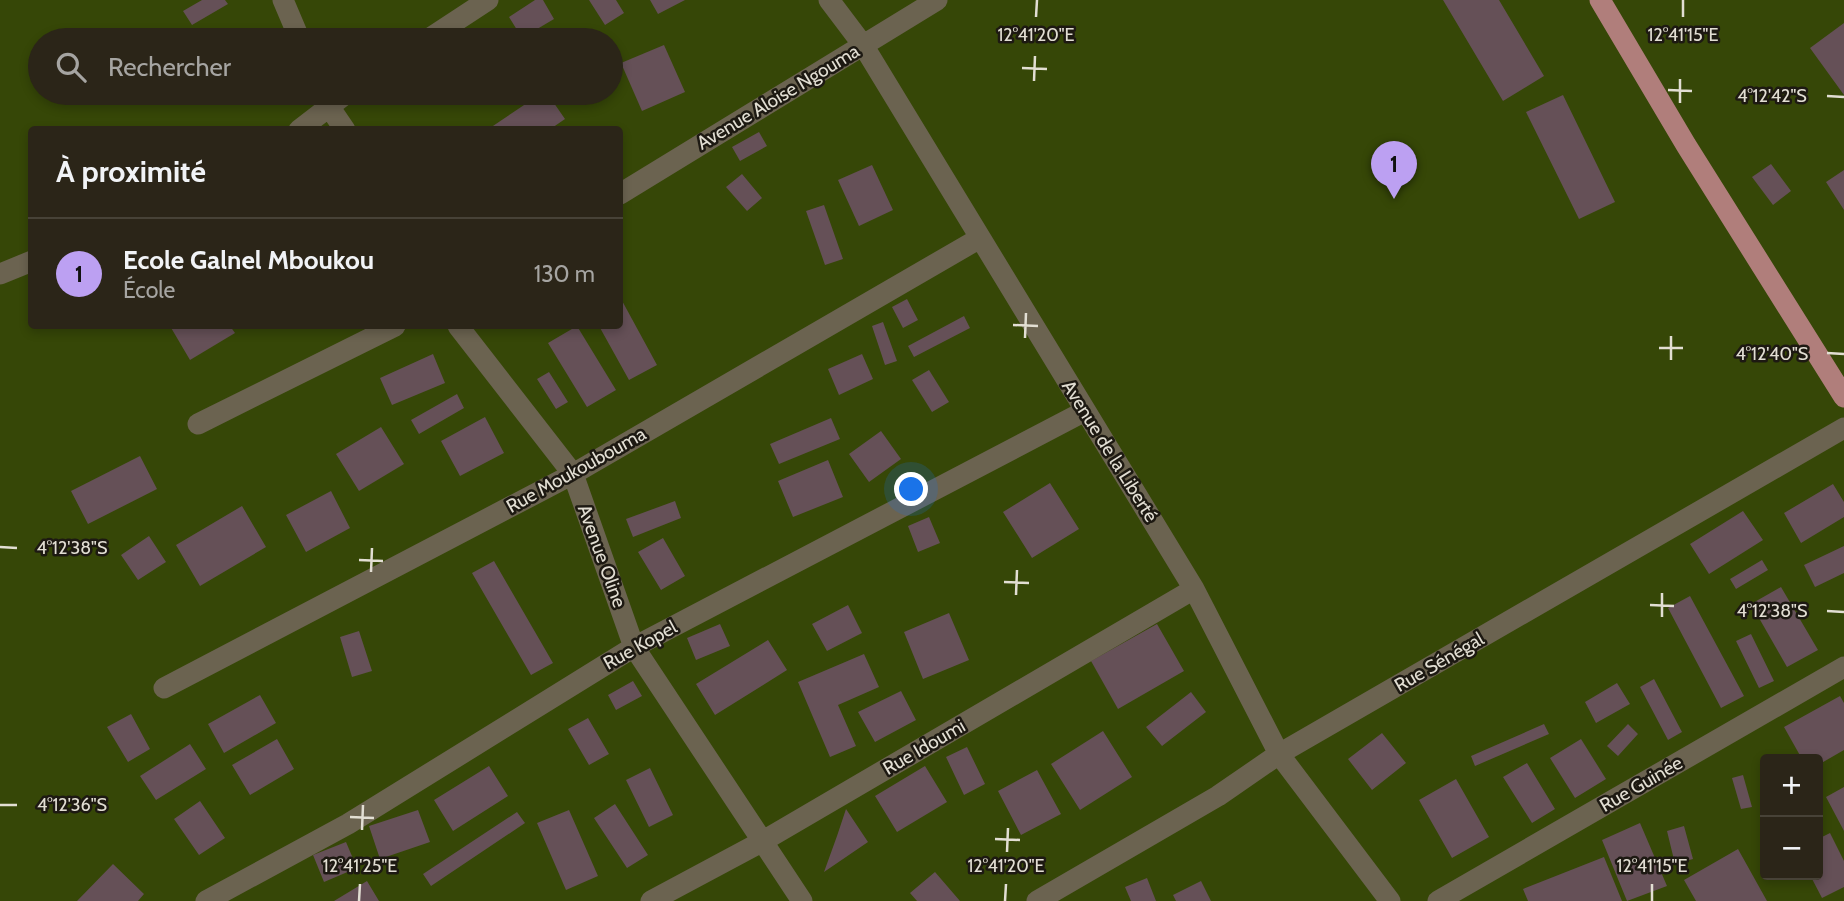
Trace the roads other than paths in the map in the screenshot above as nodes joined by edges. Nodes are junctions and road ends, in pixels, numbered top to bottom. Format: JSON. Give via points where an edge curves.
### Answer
{"nodes":[{"id":1,"x":283,"y":0,"type":"edge"},
{"id":2,"x":488,"y":0,"type":"edge"},
{"id":3,"x":829,"y":0,"type":"edge"},
{"id":4,"x":937,"y":0,"type":"edge"},
{"id":5,"x":1600,"y":0,"type":"edge"},
{"id":6,"x":295,"y":28,"type":"edge"},
{"id":7,"x":445,"y":28,"type":"edge"},
{"id":8,"x":863,"y":45,"type":"junction"},
{"id":9,"x":320,"y":105,"type":"edge"},
{"id":10,"x":329,"y":105,"type":"edge"},
{"id":11,"x":302,"y":126,"type":"edge"},
{"id":12,"x":342,"y":126,"type":"edge"},
{"id":13,"x":623,"y":192,"type":"edge"},
{"id":14,"x":980,"y":238,"type":"junction"},
{"id":15,"x":28,"y":263,"type":"edge"},
{"id":16,"x":0,"y":274,"type":"edge"},
{"id":17,"x":390,"y":329,"type":"edge"},
{"id":18,"x":460,"y":329,"type":"edge"},
{"id":19,"x":1844,"y":397,"type":"edge"},
{"id":20,"x":1085,"y":411,"type":"junction"},
{"id":21,"x":198,"y":424,"type":"dead end"},
{"id":22,"x":1844,"y":428,"type":"edge"},
{"id":23,"x":573,"y":474,"type":"junction"},
{"id":24,"x":1195,"y":589,"type":"junction"},
{"id":25,"x":634,"y":646,"type":"junction"},
{"id":26,"x":1844,"y":667,"type":"edge"},
{"id":27,"x":164,"y":688,"type":"dead end"},
{"id":28,"x":1279,"y":754,"type":"junction"},
{"id":29,"x":763,"y":841,"type":"junction"},
{"id":30,"x":206,"y":901,"type":"edge"},
{"id":31,"x":651,"y":901,"type":"edge"},
{"id":32,"x":802,"y":901,"type":"edge"},
{"id":33,"x":1038,"y":901,"type":"edge"},
{"id":34,"x":1390,"y":901,"type":"edge"},
{"id":35,"x":1438,"y":901,"type":"edge"}],
"edges":[{"from":1,"to":6,"type":"street"},
{"from":2,"to":7,"type":"street"},
{"from":3,"to":8,"type":"street","name":"Avenue de la Liberté"},
{"from":4,"to":8,"type":"street","name":"Avenue Aloise Ngouma"},
{"from":5,"to":19,"type":"main road"},
{"from":8,"to":13,"type":"street","name":"Avenue Aloise Ngouma"},
{"from":8,"to":14,"type":"street","name":"Avenue de la Liberté"},
{"from":9,"to":11,"type":"street"},
{"from":10,"to":12,"type":"street"},
{"from":14,"to":20,"type":"street","name":"Avenue de la Liberté"},
{"from":14,"to":23,"type":"street","name":"Rue Moukoubouma"},
{"from":15,"to":16,"type":"street"},
{"from":17,"to":21,"type":"street"},
{"from":18,"to":23,"type":"street","name":"Avenue Oline"},
{"from":20,"to":24,"type":"street","name":"Avenue de la Liberté"},
{"from":20,"to":25,"type":"street","name":"Rue Kopel"},
{"from":22,"to":28,"type":"street","name":"Rue Sénégal"},
{"from":23,"to":25,"type":"street","name":"Avenue Oline"},
{"from":23,"to":27,"type":"street","name":"Rue Moukoubouma"},
{"from":24,"to":28,"type":"street","name":"Avenue de la Liberté"},
{"from":24,"to":29,"type":"street","name":"Rue Idoumi"},
{"from":25,"to":29,"type":"street","name":"Avenue Oline"},
{"from":25,"to":30,"type":"street","name":"Rue Kopel","via":[[348,824]]},
{"from":26,"to":35,"type":"street","name":"Rue Guinée"},
{"from":28,"to":33,"type":"street","name":"Rue Sénégal","via":[[1218,796]]},
{"from":28,"to":34,"type":"street","name":"Avenue de la Liberté"},
{"from":29,"to":31,"type":"street","name":"Rue Idoumi"},
{"from":29,"to":32,"type":"street","name":"Avenue Oline"}]}
